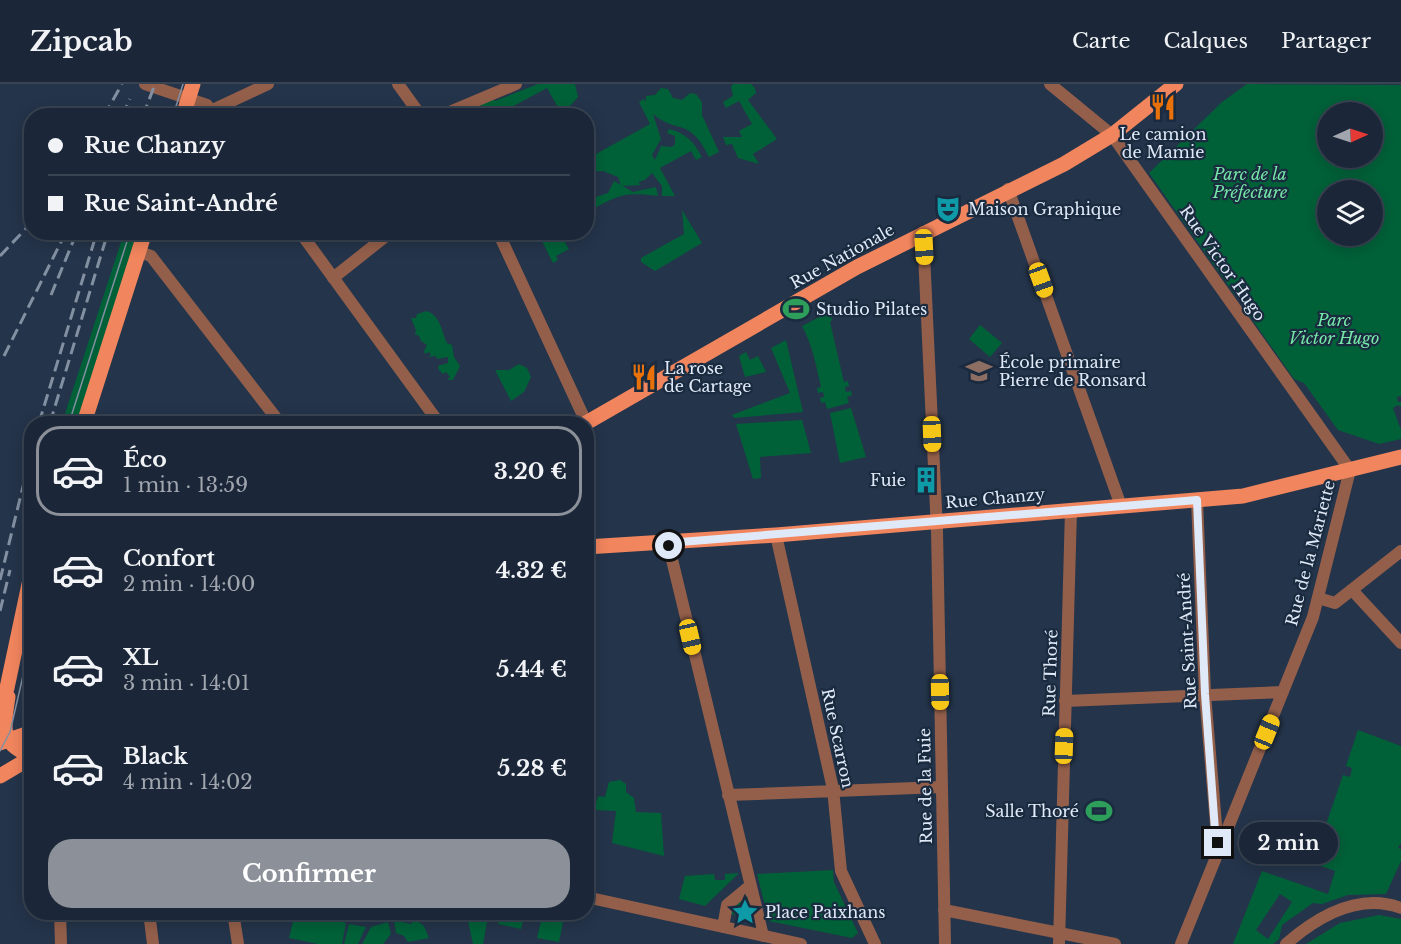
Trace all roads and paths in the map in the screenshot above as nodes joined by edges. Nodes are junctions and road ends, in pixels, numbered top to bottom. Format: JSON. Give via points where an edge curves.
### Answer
{"nodes":[{"id":1,"x":145,"y":84,"type":"edge"},
{"id":2,"x":268,"y":84,"type":"edge"},
{"id":3,"x":398,"y":84,"type":"edge"},
{"id":4,"x":516,"y":84,"type":"edge"},
{"id":5,"x":1050,"y":84,"type":"edge"},
{"id":6,"x":1176,"y":84,"type":"edge"},
{"id":7,"x":187,"y":102,"type":"edge"},
{"id":8,"x":222,"y":108,"type":"edge"},
{"id":9,"x":415,"y":108,"type":"edge"},
{"id":10,"x":459,"y":108,"type":"edge"},
{"id":11,"x":1112,"y":135,"type":"junction"},
{"id":12,"x":1008,"y":189,"type":"junction"},
{"id":13,"x":923,"y":232,"type":"junction"},
{"id":14,"x":143,"y":240,"type":"edge"},
{"id":15,"x":306,"y":240,"type":"edge"},
{"id":16,"x":381,"y":240,"type":"edge"},
{"id":17,"x":502,"y":240,"type":"edge"},
{"id":18,"x":139,"y":252,"type":"junction"},
{"id":19,"x":333,"y":278,"type":"junction"},
{"id":20,"x":86,"y":416,"type":"edge"},
{"id":21,"x":275,"y":416,"type":"edge"},
{"id":22,"x":434,"y":416,"type":"edge"},
{"id":23,"x":583,"y":416,"type":"edge"},
{"id":24,"x":594,"y":418,"type":"edge"},
{"id":25,"x":1401,"y":457,"type":"edge"},
{"id":26,"x":1350,"y":470,"type":"junction"},
{"id":27,"x":1197,"y":500,"type":"junction"},
{"id":28,"x":1121,"y":506,"type":"junction"},
{"id":29,"x":1071,"y":510,"type":"junction"},
{"id":30,"x":936,"y":521,"type":"junction"},
{"id":31,"x":776,"y":535,"type":"junction"},
{"id":32,"x":668,"y":543,"type":"junction"},
{"id":33,"x":594,"y":547,"type":"edge"},
{"id":34,"x":1401,"y":551,"type":"edge"},
{"id":35,"x":1352,"y":590,"type":"junction"},
{"id":36,"x":1318,"y":598,"type":"junction"},
{"id":37,"x":24,"y":608,"type":"edge"},
{"id":38,"x":1401,"y":643,"type":"edge"},
{"id":39,"x":7,"y":688,"type":"junction"},
{"id":40,"x":1283,"y":692,"type":"junction"},
{"id":41,"x":1205,"y":694,"type":"junction"},
{"id":42,"x":1065,"y":701,"type":"junction"},
{"id":43,"x":0,"y":705,"type":"edge"},
{"id":44,"x":24,"y":735,"type":"edge"},
{"id":45,"x":3,"y":742,"type":"edge"},
{"id":46,"x":24,"y":753,"type":"edge"},
{"id":47,"x":24,"y":761,"type":"edge"},
{"id":48,"x":0,"y":776,"type":"edge"},
{"id":49,"x":942,"y":787,"type":"junction"},
{"id":50,"x":833,"y":789,"type":"junction"},
{"id":51,"x":728,"y":795,"type":"junction"},
{"id":52,"x":1218,"y":852,"type":"junction"},
{"id":53,"x":750,"y":886,"type":"junction"},
{"id":54,"x":594,"y":899,"type":"edge"},
{"id":55,"x":1401,"y":908,"type":"edge"},
{"id":56,"x":944,"y":910,"type":"junction"},
{"id":57,"x":60,"y":920,"type":"edge"},
{"id":58,"x":150,"y":920,"type":"edge"},
{"id":59,"x":234,"y":920,"type":"edge"},
{"id":60,"x":723,"y":927,"type":"junction"},
{"id":61,"x":763,"y":936,"type":"junction"},
{"id":62,"x":1059,"y":938,"type":"edge"},
{"id":63,"x":61,"y":944,"type":"edge"},
{"id":64,"x":153,"y":944,"type":"edge"},
{"id":65,"x":238,"y":944,"type":"edge"},
{"id":66,"x":801,"y":944,"type":"edge"},
{"id":67,"x":875,"y":944,"type":"edge"},
{"id":68,"x":945,"y":944,"type":"edge"},
{"id":69,"x":1115,"y":944,"type":"edge"},
{"id":70,"x":1181,"y":944,"type":"edge"},
{"id":71,"x":1286,"y":944,"type":"edge"}],
"edges":[{"from":1,"to":7,"type":"street"},
{"from":2,"to":8,"type":"street"},
{"from":3,"to":9,"type":"street"},
{"from":4,"to":10,"type":"street"},
{"from":5,"to":11,"type":"street","name":"Rue Victor Hugo"},
{"from":6,"to":11,"type":"main road","name":"Rue Nationale"},
{"from":11,"to":12,"type":"main road","name":"Rue Nationale","via":[[1064,164]]},
{"from":11,"to":26,"type":"street","name":"Rue Victor Hugo"},
{"from":12,"to":13,"type":"main road","name":"Rue Nationale"},
{"from":12,"to":28,"type":"street"},
{"from":13,"to":24,"type":"main road","name":"Rue Nationale"},
{"from":13,"to":30,"type":"street","name":"Rue de la Fuie"},
{"from":14,"to":18,"type":"main road"},
{"from":15,"to":19,"type":"street"},
{"from":16,"to":19,"type":"street"},
{"from":17,"to":23,"type":"street"},
{"from":18,"to":20,"type":"main road"},
{"from":18,"to":21,"type":"street","via":[[151,256]]},
{"from":19,"to":22,"type":"street"},
{"from":25,"to":26,"type":"main road","name":"Rue Chanzy"},
{"from":26,"to":27,"type":"main road","name":"Rue Chanzy","via":[[1243,496]]},
{"from":26,"to":36,"type":"street","name":"Rue de la Mariette"},
{"from":27,"to":28,"type":"main road","name":"Rue Chanzy"},
{"from":27,"to":41,"type":"street","name":"Rue Saint-André"},
{"from":28,"to":29,"type":"main road","name":"Rue Chanzy"},
{"from":29,"to":30,"type":"main road","name":"Rue Chanzy"},
{"from":29,"to":42,"type":"street","name":"Rue Thoré"},
{"from":30,"to":31,"type":"main road","name":"Rue Chanzy"},
{"from":30,"to":49,"type":"street","name":"Rue de la Fuie"},
{"from":31,"to":32,"type":"main road","name":"Rue Chanzy"},
{"from":31,"to":50,"type":"street","name":"Rue Scarron"},
{"from":32,"to":33,"type":"main road","name":"Rue Chanzy"},
{"from":32,"to":51,"type":"street"},
{"from":34,"to":35,"type":"street"},
{"from":35,"to":36,"type":"street","via":[[1335,603]]},
{"from":35,"to":38,"type":"street"},
{"from":36,"to":40,"type":"street","name":"Rue de la Mariette"},
{"from":37,"to":39,"type":"main road"},
{"from":39,"to":43,"type":"main road"},
{"from":39,"to":45,"type":"main road"},
{"from":40,"to":41,"type":"street"},
{"from":40,"to":52,"type":"street","name":"Rue de la Mariette"},
{"from":41,"to":42,"type":"street"},
{"from":41,"to":52,"type":"street","name":"Rue Saint-André"},
{"from":42,"to":62,"type":"street","name":"Rue Thoré"},
{"from":44,"to":45,"type":"main road"},
{"from":45,"to":46,"type":"main road"},
{"from":47,"to":48,"type":"main road"},
{"from":49,"to":50,"type":"street"},
{"from":49,"to":56,"type":"street","name":"Rue de la Fuie"},
{"from":50,"to":51,"type":"street"},
{"from":50,"to":67,"type":"street","name":"Rue Scarron","via":[[841,871]]},
{"from":51,"to":53,"type":"street"},
{"from":52,"to":70,"type":"street","name":"Rue de la Mariette"},
{"from":53,"to":60,"type":"street","via":[[728,905]]},
{"from":53,"to":61,"type":"street"},
{"from":54,"to":60,"type":"street"},
{"from":55,"to":71,"type":"street","via":[[1372,903],[1347,906],[1309,925]]},
{"from":56,"to":62,"type":"street"},
{"from":56,"to":68,"type":"street","name":"Rue de la Fuie"},
{"from":57,"to":63,"type":"street"},
{"from":58,"to":64,"type":"street"},
{"from":59,"to":65,"type":"street"},
{"from":60,"to":61,"type":"street"},
{"from":61,"to":66,"type":"street"},
{"from":62,"to":69,"type":"street"}]}
